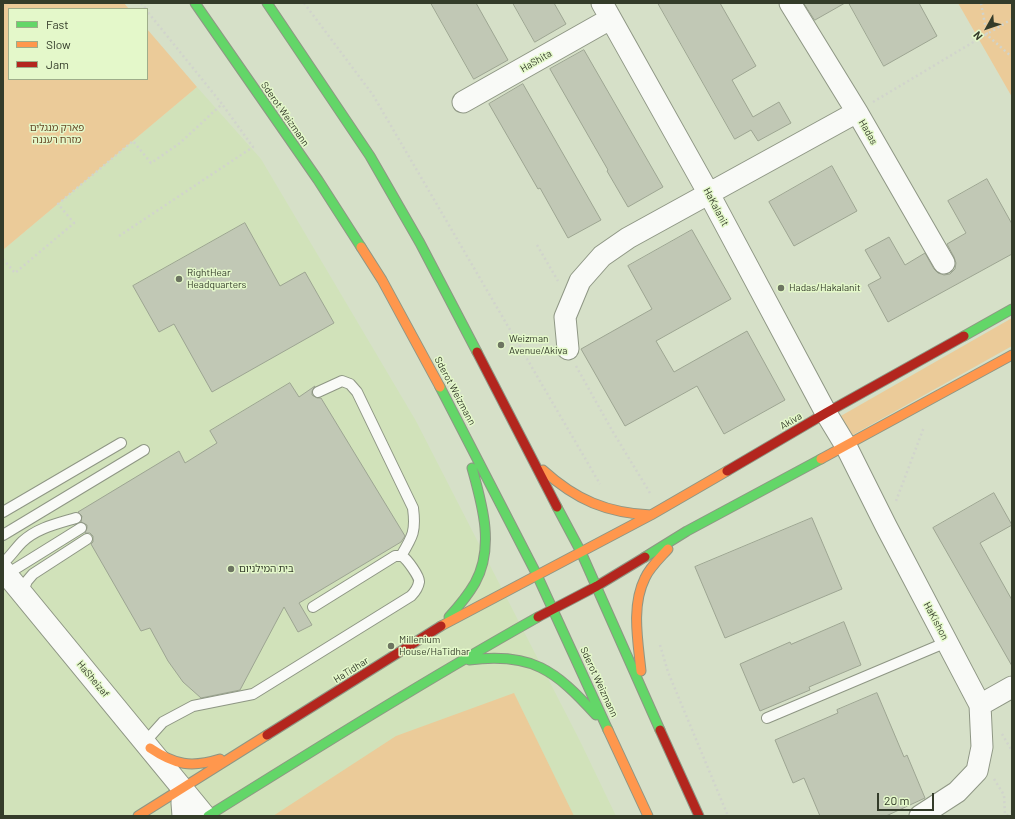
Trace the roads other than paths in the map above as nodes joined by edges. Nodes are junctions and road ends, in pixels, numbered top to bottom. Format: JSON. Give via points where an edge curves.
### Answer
{"nodes":[{"id":1,"x":195,"y":3,"type":"edge"},
{"id":2,"x":267,"y":3,"type":"edge"},
{"id":3,"x":790,"y":3,"type":"edge"},
{"id":4,"x":606,"y":11,"type":"edge"},
{"id":5,"x":463,"y":102,"type":"dead end"},
{"id":6,"x":857,"y":112,"type":"junction"},
{"id":7,"x":709,"y":194,"type":"junction"},
{"id":8,"x":944,"y":263,"type":"dead end"},
{"id":9,"x":1012,"y":309,"type":"edge"},
{"id":10,"x":568,"y":349,"type":"road end"},
{"id":11,"x":1012,"y":355,"type":"edge"},
{"id":12,"x":318,"y":392,"type":"dead end"},
{"id":13,"x":455,"y":413,"type":"junction"},
{"id":14,"x":826,"y":413,"type":"junction"},
{"id":15,"x":122,"y":443,"type":"dead end"},
{"id":16,"x":846,"y":446,"type":"junction"},
{"id":17,"x":144,"y":450,"type":"dead end"},
{"id":18,"x":534,"y":460,"type":"junction"},
{"id":19,"x":3,"y":512,"type":"edge"},
{"id":20,"x":651,"y":515,"type":"junction"},
{"id":21,"x":76,"y":518,"type":"dead end"},
{"id":22,"x":81,"y":528,"type":"dead end"},
{"id":23,"x":687,"y":531,"type":"junction"},
{"id":24,"x":3,"y":535,"type":"edge"},
{"id":25,"x":87,"y":538,"type":"dead end"},
{"id":26,"x":581,"y":552,"type":"junction"},
{"id":27,"x":401,"y":556,"type":"junction"},
{"id":28,"x":4,"y":569,"type":"edge"},
{"id":29,"x":537,"y":575,"type":"junction"},
{"id":30,"x":597,"y":586,"type":"junction"},
{"id":31,"x":22,"y":593,"type":"junction"},
{"id":32,"x":313,"y":607,"type":"dead end"},
{"id":33,"x":553,"y":608,"type":"junction"},
{"id":34,"x":439,"y":627,"type":"junction"},
{"id":35,"x":947,"y":642,"type":"junction"},
{"id":36,"x":460,"y":661,"type":"junction"},
{"id":37,"x":1012,"y":687,"type":"edge"},
{"id":38,"x":645,"y":696,"type":"junction"},
{"id":39,"x":980,"y":705,"type":"junction"},
{"id":40,"x":767,"y":718,"type":"dead end"},
{"id":41,"x":610,"y":731,"type":"junction"},
{"id":42,"x":147,"y":745,"type":"junction"},
{"id":43,"x":242,"y":751,"type":"junction"},
{"id":44,"x":183,"y":788,"type":"junction"},
{"id":45,"x":138,"y":816,"type":"edge"},
{"id":46,"x":183,"y":816,"type":"edge"},
{"id":47,"x":205,"y":816,"type":"edge"},
{"id":48,"x":208,"y":816,"type":"edge"},
{"id":49,"x":648,"y":816,"type":"edge"},
{"id":50,"x":699,"y":816,"type":"edge"},
{"id":51,"x":920,"y":816,"type":"edge"}],
"edges":[{"from":1,"to":13,"type":"main road","name":"Sderot Weizmann","via":[[318,180],[382,280]]},
{"from":2,"to":18,"type":"main road","via":[[370,156],[420,243]]},
{"from":3,"to":6,"type":"street","name":"Hadas"},
{"from":4,"to":5,"type":"street","name":"HaShita"},
{"from":4,"to":7,"type":"street","name":"HaKalanit"},
{"from":6,"to":7,"type":"street"},
{"from":6,"to":8,"type":"street","name":"Hadas"},
{"from":7,"to":10,"type":"street","via":[[628,238],[602,256],[580,281],[565,317]]},
{"from":7,"to":14,"type":"street","name":"HaKalanit"},
{"from":9,"to":14,"type":"main road","name":"Akiva"},
{"from":11,"to":16,"type":"main road"},
{"from":12,"to":27,"type":"lane","via":[[342,381],[350,384],[357,392],[413,508],[415,525],[412,538]]},
{"from":13,"to":29,"type":"main road","name":"Sderot Weizmann"},
{"from":13,"to":34,"type":"main road","via":[[484,511],[487,538],[483,566],[471,589],[459,607]]},
{"from":14,"to":16,"type":"street","name":"HaKishon"},
{"from":14,"to":20,"type":"main road","name":"Akiva"},
{"from":15,"to":19,"type":"lane"},
{"from":16,"to":23,"type":"main road"},
{"from":16,"to":35,"type":"street","name":"HaKishon"},
{"from":17,"to":24,"type":"lane"},
{"from":18,"to":20,"type":"main road","via":[[551,478],[593,505],[613,512]]},
{"from":18,"to":26,"type":"main road"},
{"from":20,"to":26,"type":"main road","name":"Akiva"},
{"from":21,"to":28,"type":"lane","via":[[46,527],[22,542]]},
{"from":22,"to":28,"type":"lane"},
{"from":23,"to":30,"type":"main road"},
{"from":23,"to":38,"type":"main road","via":[[654,564],[644,579],[639,599],[637,630]]},
{"from":25,"to":31,"type":"lane","via":[[34,574],[27,581]]},
{"from":26,"to":29,"type":"main road","name":"HaTidhar"},
{"from":26,"to":30,"type":"main road"},
{"from":27,"to":32,"type":"lane","via":[[395,556]]},
{"from":27,"to":42,"type":"lane","via":[[407,560],[420,581],[411,596],[253,694],[193,706],[163,722]]},
{"from":28,"to":31,"type":"street","name":"HaSheizaf"},
{"from":29,"to":33,"type":"main road","name":"Sderot Weizmann"},
{"from":29,"to":34,"type":"main road","name":"HaTidhar"},
{"from":30,"to":33,"type":"main road"},
{"from":30,"to":38,"type":"main road"},
{"from":31,"to":42,"type":"street","name":"HaSheizaf"},
{"from":33,"to":36,"type":"main road"},
{"from":33,"to":41,"type":"main road","name":"Sderot Weizmann"},
{"from":34,"to":43,"type":"main road","name":"HaTidhar"},
{"from":35,"to":39,"type":"street","name":"HaKishon"},
{"from":35,"to":40,"type":"lane"},
{"from":36,"to":41,"type":"main road","via":[[500,656],[518,658],[534,664],[568,686]]},
{"from":36,"to":48,"type":"main road"},
{"from":37,"to":39,"type":"street"},
{"from":38,"to":50,"type":"main road"},
{"from":39,"to":51,"type":"street","name":"HaKishon","via":[[982,747],[977,771],[957,792]]},
{"from":41,"to":49,"type":"main road","name":"Sderot Weizmann"},
{"from":42,"to":43,"type":"main road","via":[[166,759],[182,765],[216,761]]},
{"from":42,"to":44,"type":"street","name":"HaSheizaf"},
{"from":43,"to":44,"type":"main road","name":"HaTidhar"},
{"from":44,"to":45,"type":"main road","name":"HaTidhar"},
{"from":44,"to":46,"type":"street"},
{"from":44,"to":47,"type":"street","name":"HaSheizaf"}]}
